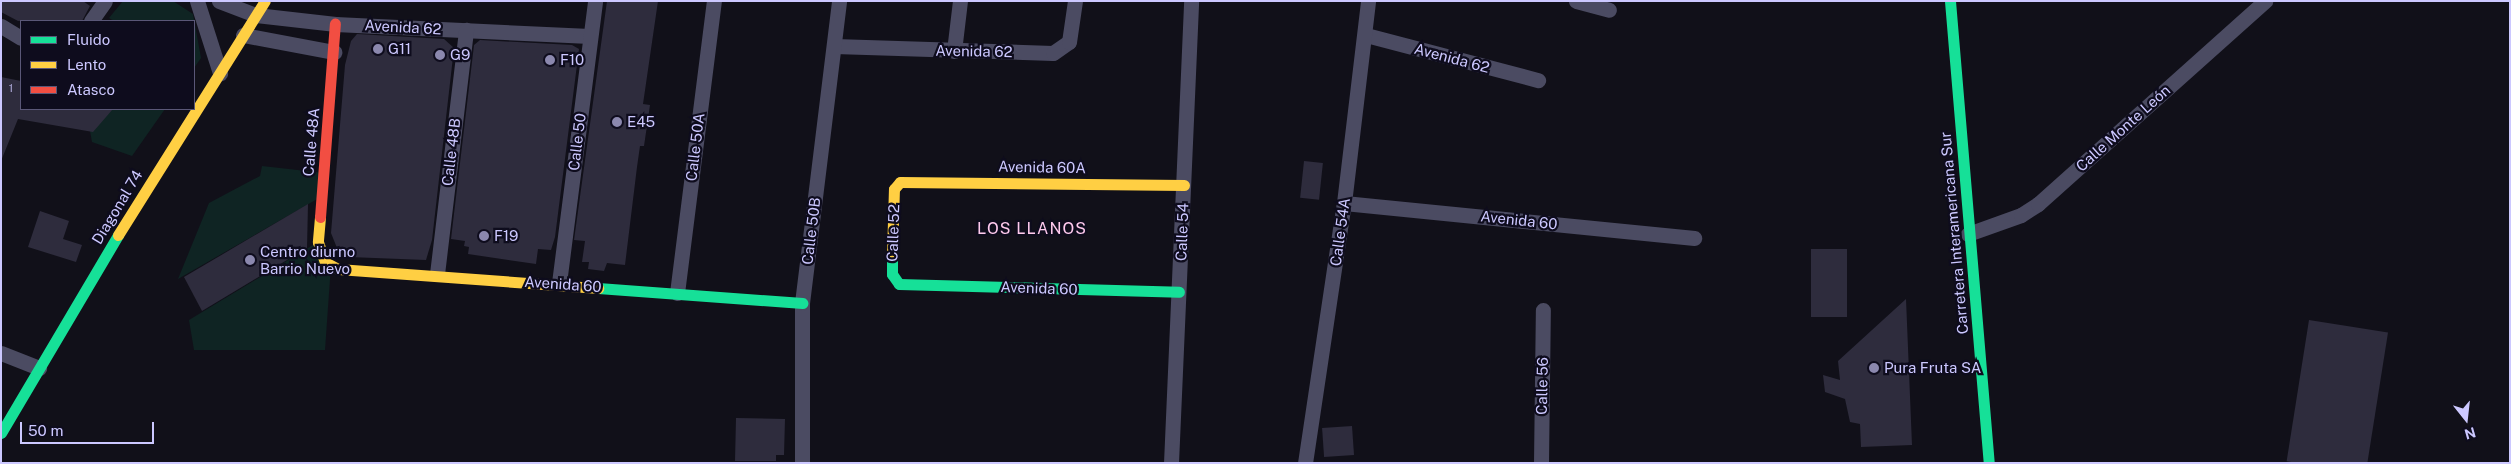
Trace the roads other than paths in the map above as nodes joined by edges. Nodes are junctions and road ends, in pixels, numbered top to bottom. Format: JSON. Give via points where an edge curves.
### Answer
{"nodes":[{"id":1,"x":105,"y":1,"type":"edge"},
{"id":2,"x":197,"y":1,"type":"edge"},
{"id":3,"x":219,"y":1,"type":"edge"},
{"id":4,"x":265,"y":1,"type":"edge"},
{"id":5,"x":595,"y":1,"type":"edge"},
{"id":6,"x":714,"y":1,"type":"edge"},
{"id":7,"x":839,"y":1,"type":"edge"},
{"id":8,"x":960,"y":1,"type":"edge"},
{"id":9,"x":1075,"y":1,"type":"edge"},
{"id":10,"x":1191,"y":1,"type":"edge"},
{"id":11,"x":1368,"y":1,"type":"edge"},
{"id":12,"x":1576,"y":1,"type":"edge"},
{"id":13,"x":1950,"y":1,"type":"edge"},
{"id":14,"x":2265,"y":1,"type":"edge"},
{"id":15,"x":1609,"y":10,"type":"dead end"},
{"id":16,"x":256,"y":15,"type":"junction"},
{"id":17,"x":92,"y":20,"type":"edge"},
{"id":18,"x":336,"y":24,"type":"junction"},
{"id":19,"x":1,"y":26,"type":"edge"},
{"id":20,"x":466,"y":30,"type":"junction"},
{"id":21,"x":243,"y":35,"type":"junction"},
{"id":22,"x":1366,"y":35,"type":"junction"},
{"id":23,"x":590,"y":36,"type":"junction"},
{"id":24,"x":20,"y":37,"type":"edge"},
{"id":25,"x":834,"y":46,"type":"junction"},
{"id":26,"x":954,"y":51,"type":"junction"},
{"id":27,"x":334,"y":52,"type":"junction"},
{"id":28,"x":220,"y":73,"type":"junction"},
{"id":29,"x":1538,"y":80,"type":"dead end"},
{"id":30,"x":900,"y":182,"type":"joint"},
{"id":31,"x":1184,"y":185,"type":"junction"},
{"id":32,"x":1344,"y":203,"type":"junction"},
{"id":33,"x":1968,"y":234,"type":"junction"},
{"id":34,"x":1694,"y":238,"type":"dead end"},
{"id":35,"x":324,"y":262,"type":"joint"},
{"id":36,"x":437,"y":274,"type":"junction"},
{"id":37,"x":559,"y":283,"type":"junction"},
{"id":38,"x":899,"y":284,"type":"joint"},
{"id":39,"x":1179,"y":292,"type":"junction"},
{"id":40,"x":677,"y":293,"type":"junction"},
{"id":41,"x":802,"y":303,"type":"junction"},
{"id":42,"x":1543,"y":310,"type":"dead end"},
{"id":43,"x":1,"y":353,"type":"edge"},
{"id":44,"x":39,"y":368,"type":"junction"},
{"id":45,"x":1,"y":433,"type":"edge"},
{"id":46,"x":802,"y":463,"type":"edge"},
{"id":47,"x":1171,"y":463,"type":"edge"},
{"id":48,"x":1305,"y":463,"type":"edge"},
{"id":49,"x":1541,"y":463,"type":"edge"},
{"id":50,"x":1989,"y":463,"type":"edge"}],
"edges":[{"from":1,"to":17,"type":"street"},
{"from":2,"to":28,"type":"street"},
{"from":3,"to":16,"type":"street","name":"Avenida 62"},
{"from":4,"to":16,"type":"main road","name":"Diagonal 74"},
{"from":5,"to":23,"type":"street","name":"Calle 50"},
{"from":6,"to":40,"type":"street","name":"Calle 50A"},
{"from":7,"to":25,"type":"street","name":"Calle 50B"},
{"from":8,"to":26,"type":"street"},
{"from":9,"to":26,"type":"street","name":"Avenida 62","via":[[1069,42],[1053,53]]},
{"from":10,"to":31,"type":"street","name":"Calle 54"},
{"from":11,"to":22,"type":"street","name":"Calle 54A"},
{"from":12,"to":15,"type":"street"},
{"from":13,"to":33,"type":"main road","name":"Carretera Interamericana Sur"},
{"from":14,"to":33,"type":"street","name":"Calle Monte León","via":[[2038,204]]},
{"from":16,"to":18,"type":"street","name":"Avenida 62"},
{"from":16,"to":21,"type":"main road","name":"Diagonal 74"},
{"from":18,"to":20,"type":"street","name":"Avenida 62"},
{"from":18,"to":27,"type":"main road","name":"Calle 48A"},
{"from":19,"to":24,"type":"street"},
{"from":20,"to":23,"type":"street","name":"Avenida 62"},
{"from":20,"to":36,"type":"street","name":"Calle 48B"},
{"from":21,"to":27,"type":"street"},
{"from":21,"to":28,"type":"main road","name":"Diagonal 74"},
{"from":22,"to":29,"type":"street","name":"Avenida 62"},
{"from":22,"to":32,"type":"street","name":"Calle 54A"},
{"from":23,"to":37,"type":"street","name":"Calle 50"},
{"from":25,"to":26,"type":"street","name":"Avenida 62"},
{"from":25,"to":41,"type":"street","name":"Calle 50B"},
{"from":27,"to":35,"type":"main road","name":"Calle 48A","via":[[318,242]]},
{"from":28,"to":44,"type":"main road","name":"Diagonal 74","via":[[134,207]]},
{"from":30,"to":31,"type":"main road","name":"Avenida 60A"},
{"from":30,"to":38,"type":"main road","name":"Calle 52","via":[[894,189],[892,274]]},
{"from":31,"to":39,"type":"street","name":"Calle 54"},
{"from":32,"to":34,"type":"street","name":"Avenida 60"},
{"from":32,"to":48,"type":"street","name":"Calle 54A"},
{"from":33,"to":50,"type":"main road","name":"Carretera Interamericana Sur"},
{"from":35,"to":36,"type":"main road","name":"Avenida 60","via":[[338,269]]},
{"from":36,"to":37,"type":"main road","name":"Avenida 60"},
{"from":37,"to":40,"type":"main road","name":"Avenida 60"},
{"from":38,"to":39,"type":"main road","name":"Avenida 60"},
{"from":39,"to":47,"type":"street","name":"Calle 54"},
{"from":40,"to":41,"type":"main road","name":"Avenida 60"},
{"from":41,"to":46,"type":"street","name":"Calle 50B"},
{"from":42,"to":49,"type":"street","name":"Calle 56"},
{"from":43,"to":44,"type":"street"},
{"from":44,"to":45,"type":"main road","name":"Diagonal 74"}]}
